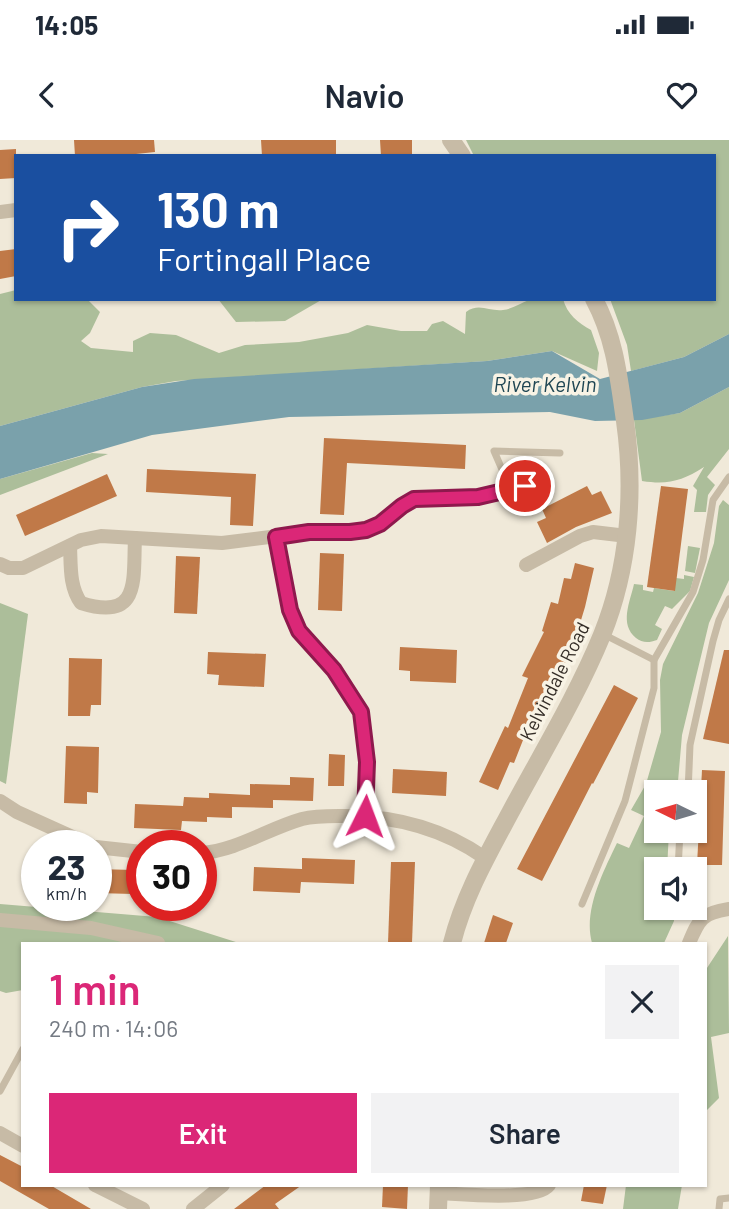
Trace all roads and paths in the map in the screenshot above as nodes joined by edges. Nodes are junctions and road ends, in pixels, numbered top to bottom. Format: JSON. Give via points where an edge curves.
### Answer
{"nodes":[{"id":1,"x":595,"y":301,"type":"edge"},
{"id":2,"x":560,"y":453,"type":"dead end"},
{"id":3,"x":729,"y":477,"type":"edge"},
{"id":4,"x":539,"y":482,"type":"dead end"},
{"id":5,"x":511,"y":490,"type":"junction"},
{"id":6,"x":627,"y":536,"type":"junction"},
{"id":7,"x":276,"y":537,"type":"junction"},
{"id":8,"x":135,"y":538,"type":"junction"},
{"id":9,"x":70,"y":545,"type":"junction"},
{"id":10,"x":0,"y":564,"type":"edge"},
{"id":11,"x":526,"y":565,"type":"dead end"},
{"id":12,"x":729,"y":599,"type":"edge"},
{"id":13,"x":603,"y":634,"type":"junction"},
{"id":14,"x":654,"y":660,"type":"junction"},
{"id":15,"x":689,"y":780,"type":"edge"},
{"id":16,"x":0,"y":801,"type":"edge"},
{"id":17,"x":365,"y":816,"type":"junction"},
{"id":18,"x":57,"y":830,"type":"edge"},
{"id":19,"x":217,"y":852,"type":"edge"},
{"id":20,"x":485,"y":858,"type":"junction"},
{"id":21,"x":582,"y":904,"type":"dead end"},
{"id":22,"x":729,"y":909,"type":"edge"},
{"id":23,"x":707,"y":912,"type":"edge"},
{"id":24,"x":0,"y":919,"type":"edge"},
{"id":25,"x":694,"y":920,"type":"edge"},
{"id":26,"x":154,"y":942,"type":"edge"},
{"id":27,"x":452,"y":942,"type":"edge"},
{"id":28,"x":689,"y":942,"type":"edge"},
{"id":29,"x":21,"y":1053,"type":"edge"},
{"id":30,"x":0,"y":1091,"type":"edge"},
{"id":31,"x":0,"y":1133,"type":"edge"},
{"id":32,"x":21,"y":1145,"type":"edge"},
{"id":33,"x":100,"y":1187,"type":"edge"},
{"id":34,"x":220,"y":1187,"type":"edge"},
{"id":35,"x":547,"y":1187,"type":"edge"},
{"id":36,"x":438,"y":1196,"type":"edge"},
{"id":37,"x":729,"y":1198,"type":"edge"},
{"id":38,"x":143,"y":1209,"type":"edge"},
{"id":39,"x":193,"y":1209,"type":"edge"},
{"id":40,"x":719,"y":1209,"type":"edge"}],
"edges":[{"from":1,"to":6,"type":"street","name":"Kelvindale Road","via":[[615,352],[629,470]]},
{"from":2,"to":5,"type":"lane","via":[[494,452]]},
{"from":3,"to":14,"type":"lane","via":[[713,500],[694,593]]},
{"from":4,"to":5,"type":"street"},
{"from":5,"to":7,"type":"street","via":[[478,497],[414,499],[366,530]]},
{"from":6,"to":11,"type":"street","via":[[593,532]]},
{"from":6,"to":13,"type":"street","name":"Kelvindale Road"},
{"from":7,"to":8,"type":"street","via":[[222,543]]},
{"from":7,"to":17,"type":"street","via":[[290,610],[299,631],[334,670],[361,712],[367,762]]},
{"from":8,"to":9,"type":"street","via":[[90,537]]},
{"from":8,"to":9,"type":"street","via":[[132,592],[118,606],[81,603],[73,583]]},
{"from":9,"to":10,"type":"street","via":[[23,568]]},
{"from":12,"to":15,"type":"lane","via":[[713,641],[690,745]]},
{"from":13,"to":14,"type":"lane"},
{"from":13,"to":20,"type":"street","name":"Kelvindale Road"},
{"from":14,"to":21,"type":"lane","via":[[654,688],[625,801]]},
{"from":16,"to":18,"type":"street"},
{"from":17,"to":19,"type":"street","via":[[303,819]]},
{"from":17,"to":20,"type":"street","via":[[434,831]]},
{"from":20,"to":27,"type":"street","name":"Kelvindale Road","via":[[466,896]]},
{"from":22,"to":23,"type":"street"},
{"from":24,"to":26,"type":"street","via":[[91,928]]},
{"from":25,"to":28,"type":"street"},
{"from":29,"to":30,"type":"lane"},
{"from":31,"to":32,"type":"street"},
{"from":33,"to":38,"type":"street"},
{"from":34,"to":39,"type":"street"},
{"from":35,"to":36,"type":"street","via":[[529,1195]]},
{"from":37,"to":40,"type":"lane","via":[[720,1199]]}]}
